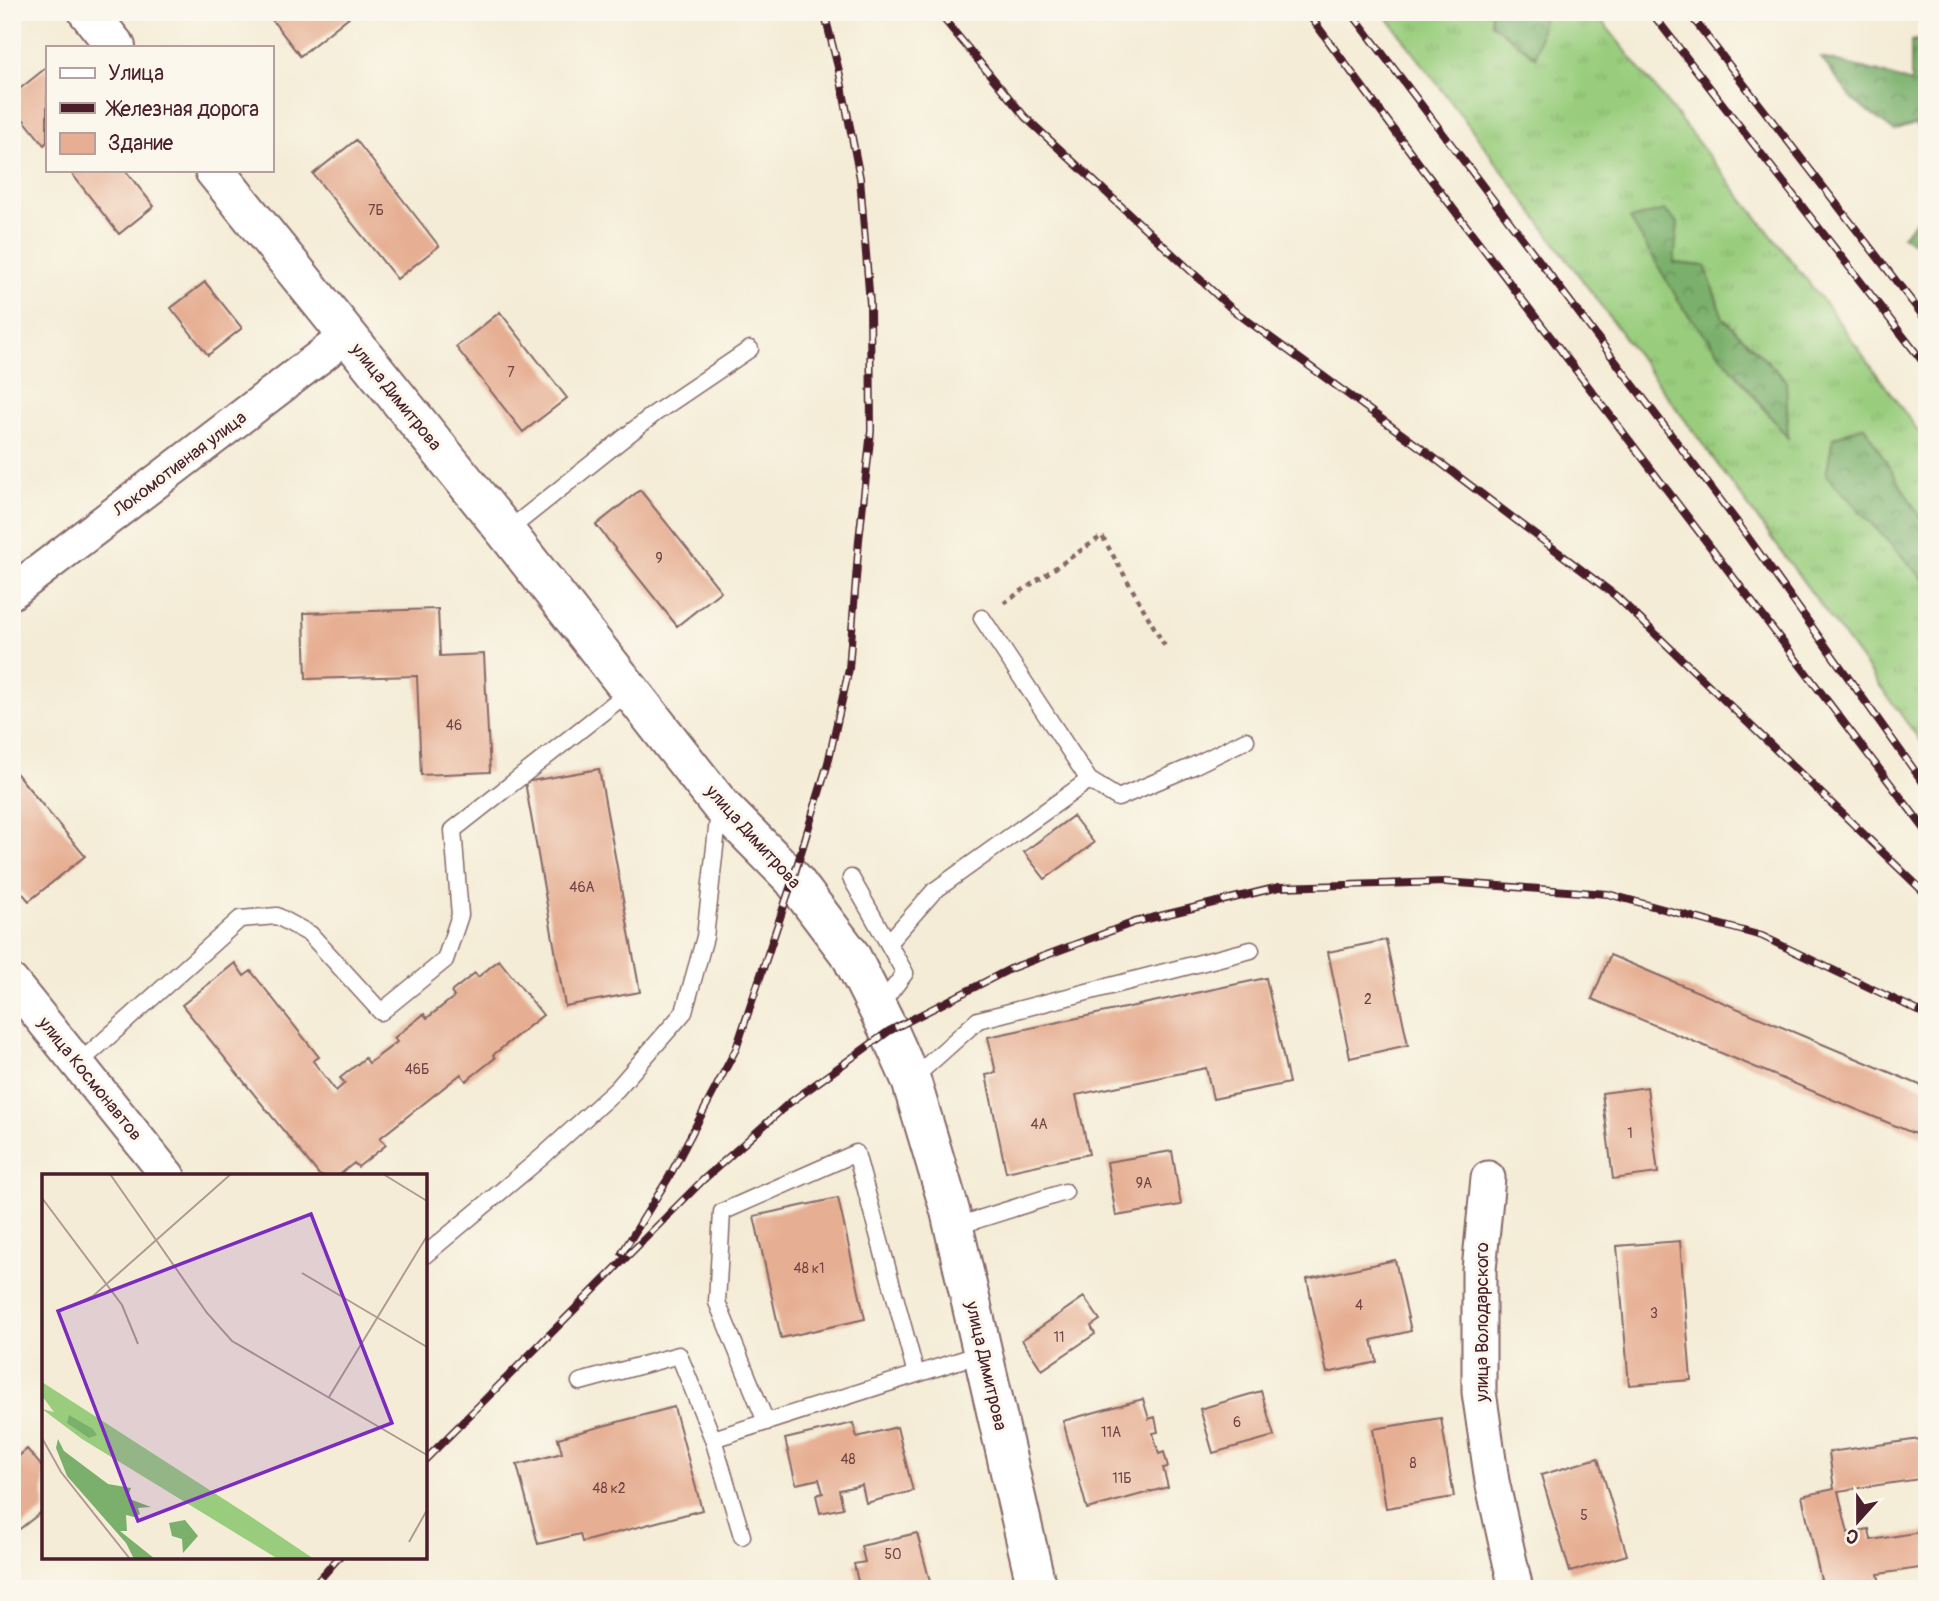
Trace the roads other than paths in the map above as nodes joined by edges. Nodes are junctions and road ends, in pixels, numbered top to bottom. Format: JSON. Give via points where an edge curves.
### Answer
{"nodes":[{"id":1,"x":88,"y":12,"type":"edge"},
{"id":2,"x":115,"y":46,"type":"edge"},
{"id":3,"x":216,"y":172,"type":"edge"},
{"id":4,"x":347,"y":336,"type":"junction"},
{"id":5,"x":750,"y":349,"type":"dead end"},
{"id":6,"x":506,"y":532,"type":"junction"},
{"id":7,"x":12,"y":592,"type":"edge"},
{"id":8,"x":982,"y":618,"type":"road end"},
{"id":9,"x":631,"y":690,"type":"junction"},
{"id":10,"x":1246,"y":740,"type":"dead end"},
{"id":11,"x":1089,"y":780,"type":"junction"},
{"id":12,"x":720,"y":805,"type":"junction"},
{"id":13,"x":851,"y":878,"type":"dead end"},
{"id":14,"x":888,"y":943,"type":"junction"},
{"id":15,"x":1251,"y":950,"type":"dead end"},
{"id":16,"x":12,"y":982,"type":"edge"},
{"id":17,"x":877,"y":1009,"type":"junction"},
{"id":18,"x":78,"y":1064,"type":"junction"},
{"id":19,"x":911,"y":1080,"type":"junction"},
{"id":20,"x":166,"y":1174,"type":"edge"},
{"id":21,"x":1488,"y":1178,"type":"dead end"},
{"id":22,"x":1065,"y":1192,"type":"dead end"},
{"id":23,"x":954,"y":1227,"type":"junction"},
{"id":24,"x":427,"y":1253,"type":"edge"},
{"id":25,"x":983,"y":1353,"type":"junction"},
{"id":26,"x":916,"y":1374,"type":"junction"},
{"id":27,"x":580,"y":1382,"type":"dead end"},
{"id":28,"x":766,"y":1422,"type":"junction"},
{"id":29,"x":713,"y":1439,"type":"junction"},
{"id":30,"x":742,"y":1536,"type":"dead end"},
{"id":31,"x":1037,"y":1589,"type":"edge"},
{"id":32,"x":1516,"y":1589,"type":"edge"}],
"edges":[{"from":1,"to":2,"type":"street"},
{"from":3,"to":4,"type":"street","name":"улица Димитрова"},
{"from":4,"to":6,"type":"street","name":"улица Димитрова"},
{"from":4,"to":7,"type":"street","name":"Локомотивная улица"},
{"from":5,"to":6,"type":"lane","via":[[654,414]]},
{"from":6,"to":9,"type":"street","name":"улица Димитрова"},
{"from":8,"to":11,"type":"lane"},
{"from":9,"to":12,"type":"street","name":"улица Димитрова"},
{"from":9,"to":18,"type":"lane","via":[[453,830],[460,915],[445,960],[381,1012],[310,934],[277,916],[240,919]]},
{"from":10,"to":11,"type":"lane","via":[[1118,798]]},
{"from":11,"to":14,"type":"lane","via":[[934,891]]},
{"from":12,"to":17,"type":"street","name":"улица Димитрова","via":[[793,878],[851,957]]},
{"from":12,"to":24,"type":"lane","via":[[705,937],[684,1012],[617,1089]]},
{"from":13,"to":14,"type":"lane"},
{"from":14,"to":17,"type":"lane","via":[[905,973]]},
{"from":15,"to":19,"type":"lane","via":[[978,1020]]},
{"from":16,"to":18,"type":"street","name":"улица Космонавтов"},
{"from":17,"to":19,"type":"street","name":"улица Димитрова"},
{"from":18,"to":20,"type":"street","name":"улица Космонавтов"},
{"from":19,"to":23,"type":"street","name":"улица Димитрова"},
{"from":21,"to":32,"type":"street","name":"улица Володарского","via":[[1479,1270],[1479,1392],[1492,1481]]},
{"from":22,"to":23,"type":"lane"},
{"from":23,"to":25,"type":"street","name":"улица Димитрова"},
{"from":25,"to":26,"type":"lane"},
{"from":25,"to":31,"type":"street","name":"улица Димитрова"},
{"from":26,"to":28,"type":"lane"},
{"from":26,"to":28,"type":"lane","via":[[856,1153],[722,1212],[717,1302]]},
{"from":27,"to":29,"type":"lane","via":[[679,1355]]},
{"from":28,"to":29,"type":"lane"},
{"from":29,"to":30,"type":"lane"}]}
